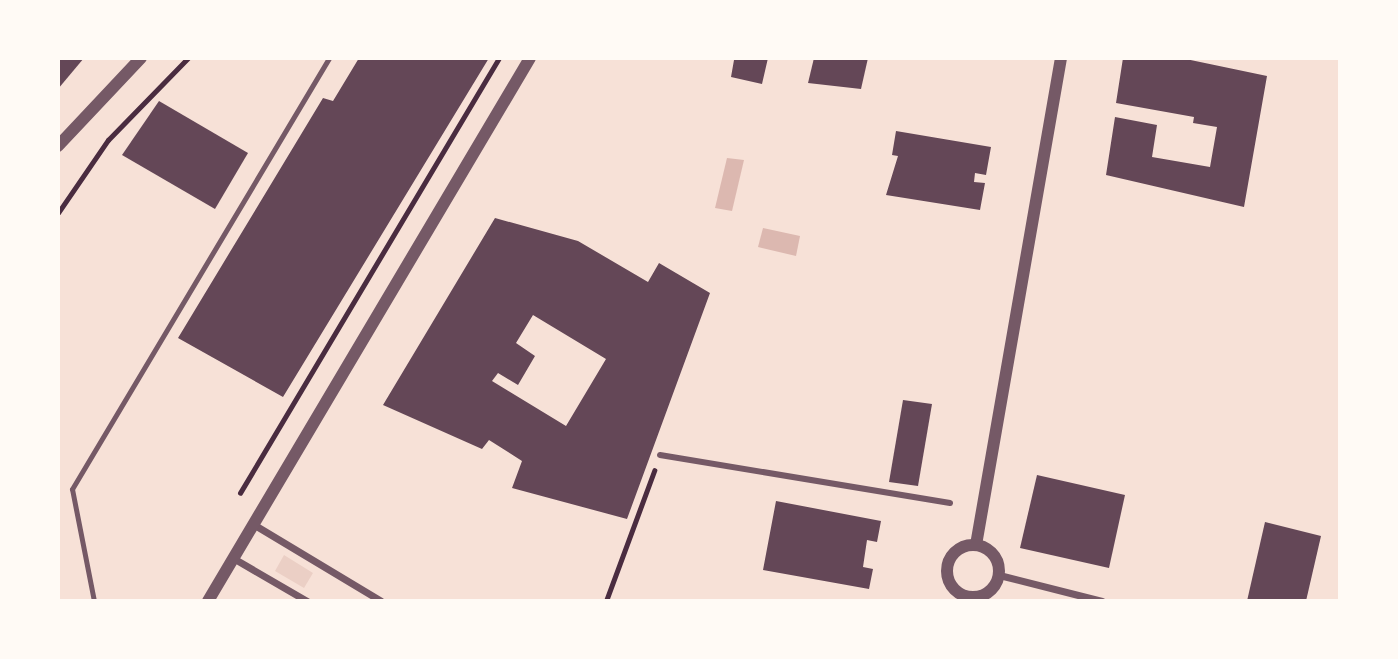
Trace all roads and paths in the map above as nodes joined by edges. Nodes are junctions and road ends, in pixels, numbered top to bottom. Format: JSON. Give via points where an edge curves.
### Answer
{"nodes":[{"id":1,"x":141,"y":58,"type":"edge"},
{"id":2,"x":188,"y":58,"type":"edge"},
{"id":3,"x":329,"y":58,"type":"edge"},
{"id":4,"x":499,"y":58,"type":"edge"},
{"id":5,"x":530,"y":58,"type":"edge"},
{"id":6,"x":1061,"y":58,"type":"edge"},
{"id":7,"x":58,"y":146,"type":"edge"},
{"id":8,"x":58,"y":213,"type":"edge"},
{"id":9,"x":660,"y":455,"type":"joint"},
{"id":10,"x":240,"y":493,"type":"dead end"},
{"id":11,"x":950,"y":503,"type":"dead end"},
{"id":12,"x":252,"y":524,"type":"junction"},
{"id":13,"x":976,"y":545,"type":"junction"},
{"id":14,"x":233,"y":558,"type":"junction"},
{"id":15,"x":999,"y":575,"type":"junction"},
{"id":16,"x":966,"y":599,"type":"edge"},
{"id":17,"x":93,"y":601,"type":"edge"},
{"id":18,"x":208,"y":601,"type":"edge"},
{"id":19,"x":307,"y":601,"type":"edge"},
{"id":20,"x":381,"y":601,"type":"edge"},
{"id":21,"x":606,"y":601,"type":"edge"},
{"id":22,"x":1102,"y":601,"type":"edge"}],
"edges":[{"from":1,"to":7,"type":"street"},
{"from":2,"to":8,"type":"path","via":[[108,140]]},
{"from":3,"to":17,"type":"lane","via":[[72,489]]},
{"from":4,"to":10,"type":"path"},
{"from":5,"to":12,"type":"street"},
{"from":6,"to":13,"type":"street"},
{"from":9,"to":11,"type":"street"},
{"from":9,"to":21,"type":"path"},
{"from":12,"to":14,"type":"street"},
{"from":12,"to":20,"type":"street"},
{"from":13,"to":15,"type":"street","via":[[994,555]]},
{"from":13,"to":16,"type":"street","via":[[958,550],[948,566],[951,584]]},
{"from":14,"to":18,"type":"street"},
{"from":14,"to":19,"type":"street"},
{"from":15,"to":16,"type":"street","via":[[984,595]]},
{"from":15,"to":22,"type":"street"}]}
